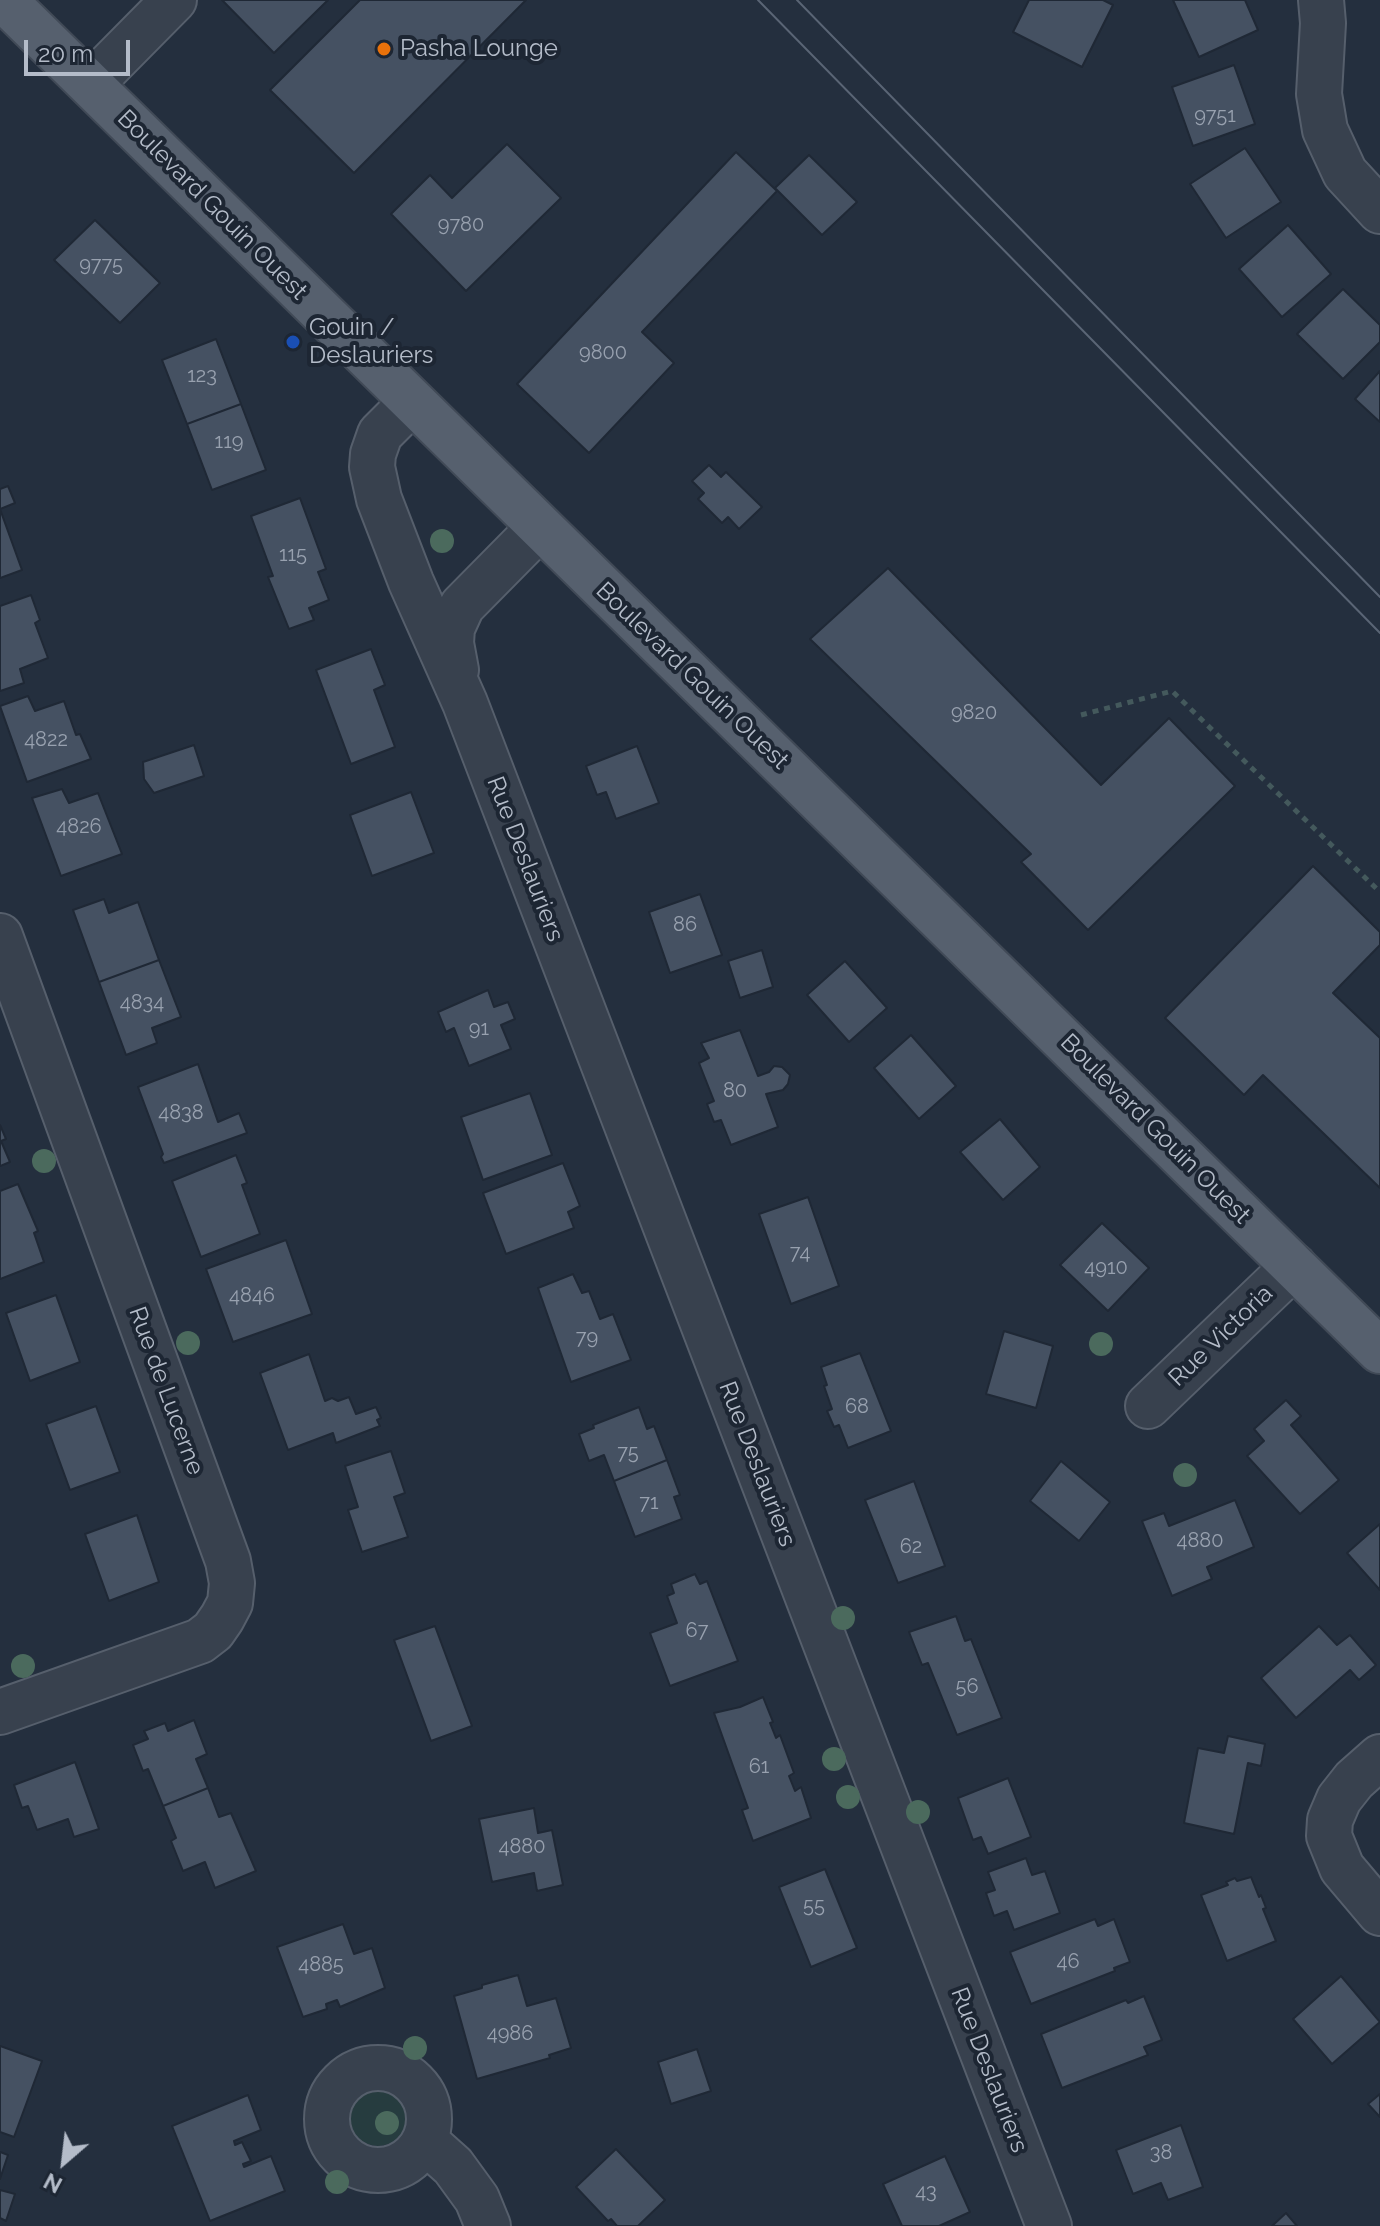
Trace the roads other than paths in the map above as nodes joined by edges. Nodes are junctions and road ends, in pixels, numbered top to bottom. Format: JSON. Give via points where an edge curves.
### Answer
{"nodes":[{"id":1,"x":4,"y":0,"type":"edge"},
{"id":2,"x":1321,"y":0,"type":"edge"},
{"id":3,"x":150,"y":8,"type":"edge"},
{"id":4,"x":91,"y":84,"type":"junction"},
{"id":5,"x":1380,"y":211,"type":"edge"},
{"id":6,"x":412,"y":402,"type":"junction"},
{"id":7,"x":540,"y":527,"type":"junction"},
{"id":8,"x":465,"y":703,"type":"junction"},
{"id":9,"x":0,"y":936,"type":"edge"},
{"id":10,"x":1294,"y":1266,"type":"junction"},
{"id":11,"x":1380,"y":1351,"type":"edge"},
{"id":12,"x":1148,"y":1406,"type":"dead end"},
{"id":13,"x":0,"y":1712,"type":"edge"},
{"id":14,"x":1380,"y":1757,"type":"edge"},
{"id":15,"x":1380,"y":1913,"type":"edge"},
{"id":16,"x":425,"y":2141,"type":"dead end"},
{"id":17,"x":488,"y":2226,"type":"edge"},
{"id":18,"x":1049,"y":2226,"type":"edge"}],
"edges":[{"from":1,"to":4,"type":"main road","name":"Boulevard Gouin Ouest"},
{"from":2,"to":5,"type":"street","via":[[1319,94],[1325,130],[1345,173]]},
{"from":3,"to":4,"type":"street"},
{"from":4,"to":6,"type":"main road","name":"Boulevard Gouin Ouest"},
{"from":6,"to":7,"type":"main road","name":"Boulevard Gouin Ouest"},
{"from":6,"to":8,"type":"street","name":"Rue Deslauriers","via":[[380,434],[372,467],[411,582]]},
{"from":7,"to":8,"type":"street","name":"Rue Deslauriers","via":[[471,595],[456,617],[451,643]]},
{"from":7,"to":10,"type":"main road","name":"Boulevard Gouin Ouest"},
{"from":8,"to":18,"type":"street","name":"Rue Deslauriers"},
{"from":9,"to":13,"type":"street","name":"Rue de Lucerne","via":[[232,1583],[222,1618],[200,1641]]},
{"from":10,"to":11,"type":"main road","name":"Boulevard Gouin Ouest"},
{"from":10,"to":12,"type":"street","name":"Rue Victoria"},
{"from":14,"to":15,"type":"street","via":[[1339,1799],[1329,1836],[1342,1868]]},
{"from":16,"to":17,"type":"street","via":[[453,2166],[477,2199]]}]}
